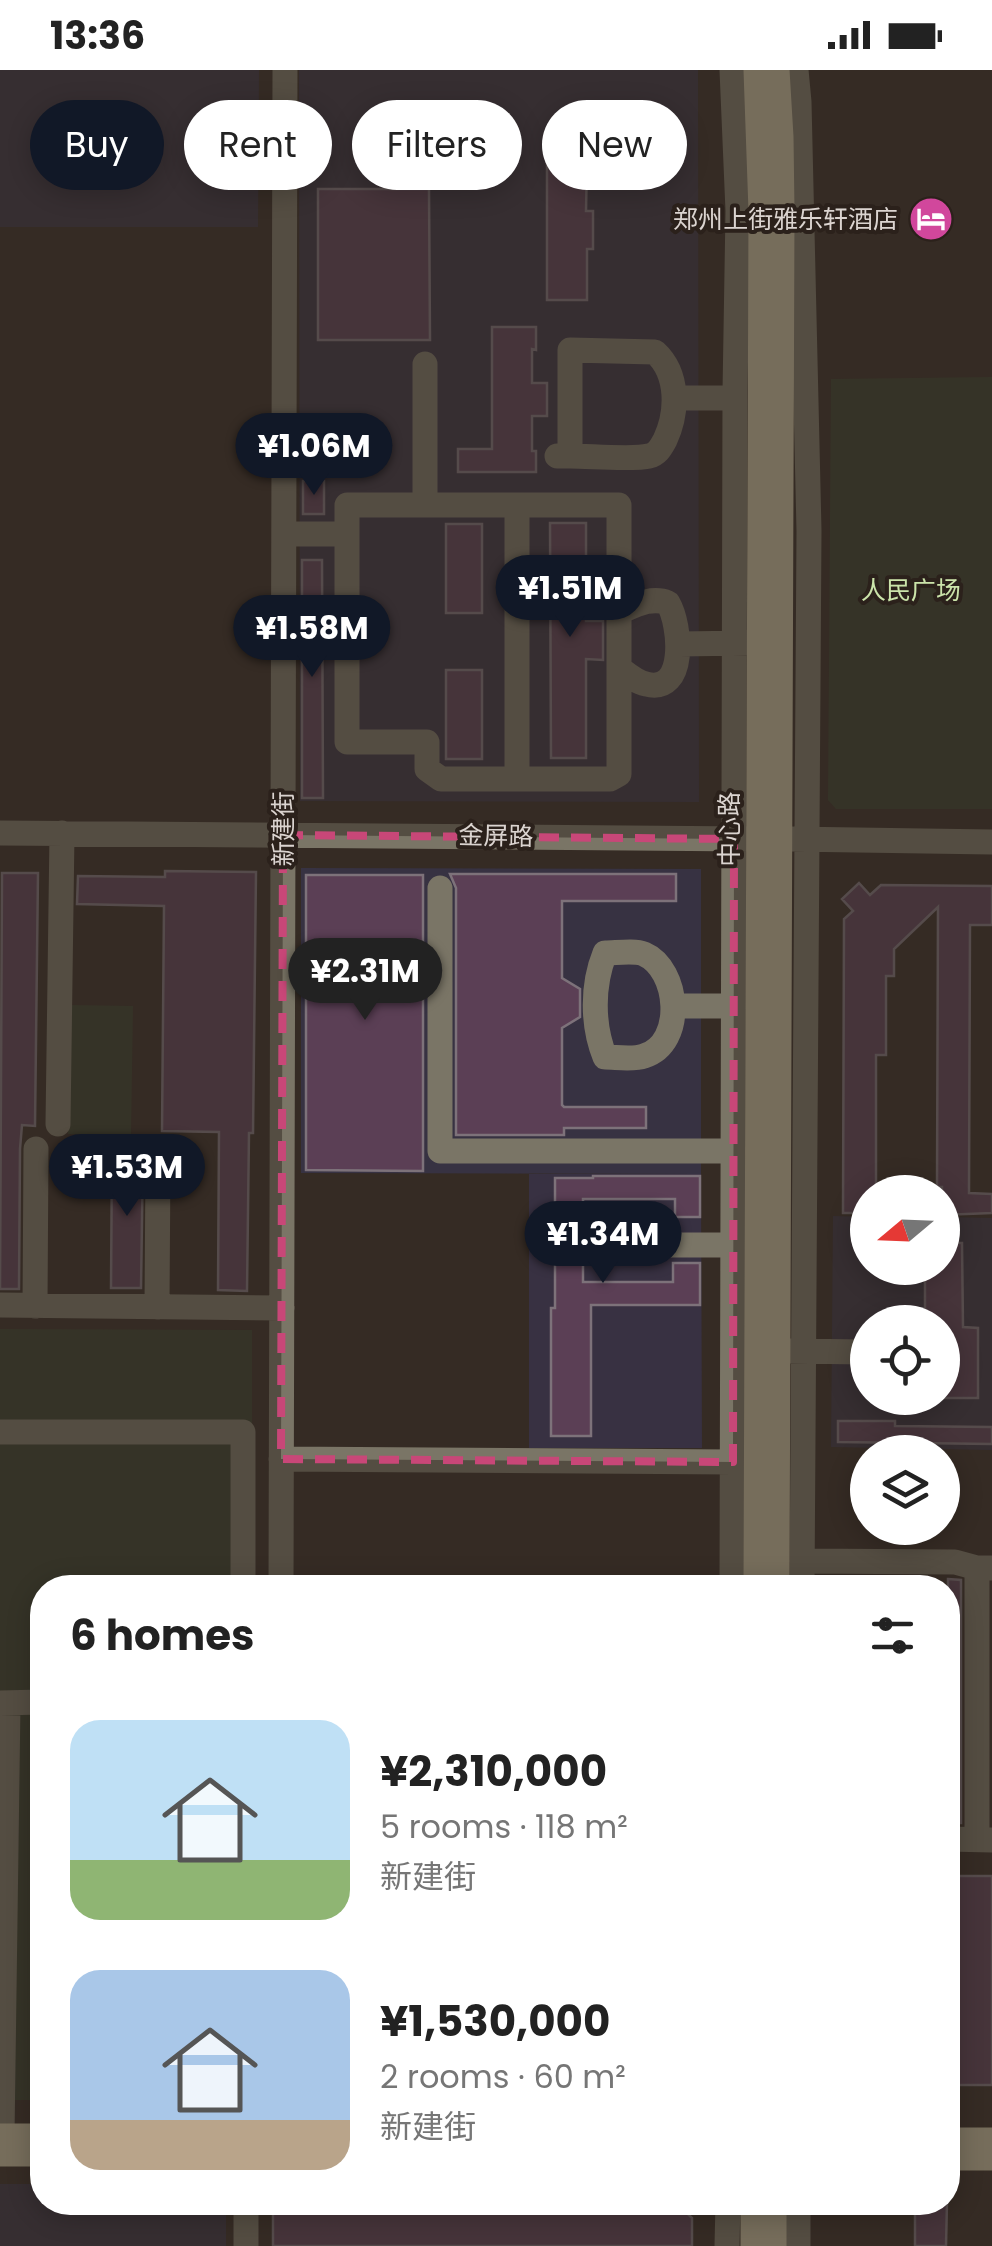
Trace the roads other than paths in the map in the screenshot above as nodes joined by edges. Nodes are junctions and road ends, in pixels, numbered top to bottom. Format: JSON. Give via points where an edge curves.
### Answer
{"nodes":[{"id":1,"x":285,"y":70,"type":"edge"},
{"id":2,"x":732,"y":70,"type":"edge"},
{"id":3,"x":756,"y":70,"type":"edge"},
{"id":4,"x":777,"y":70,"type":"edge"},
{"id":5,"x":796,"y":70,"type":"edge"},
{"id":6,"x":424,"y":364,"type":"dead end"},
{"id":7,"x":674,"y":398,"type":"junction"},
{"id":8,"x":735,"y":398,"type":"junction"},
{"id":9,"x":425,"y":504,"type":"junction"},
{"id":10,"x":517,"y":505,"type":"junction"},
{"id":11,"x":284,"y":534,"type":"junction"},
{"id":12,"x":347,"y":534,"type":"junction"},
{"id":13,"x":619,"y":612,"type":"junction"},
{"id":14,"x":747,"y":643,"type":"junction"},
{"id":15,"x":679,"y":644,"type":"junction"},
{"id":16,"x":618,"y":668,"type":"junction"},
{"id":17,"x":517,"y":779,"type":"junction"},
{"id":18,"x":0,"y":833,"type":"edge"},
{"id":19,"x":62,"y":834,"type":"junction"},
{"id":20,"x":283,"y":834,"type":"junction"},
{"id":21,"x":757,"y":839,"type":"junction"},
{"id":22,"x":807,"y":840,"type":"junction"},
{"id":23,"x":992,"y":842,"type":"edge"},
{"id":24,"x":440,"y":888,"type":"dead end"},
{"id":25,"x":674,"y":1006,"type":"dead end"},
{"id":26,"x":734,"y":1006,"type":"junction"},
{"id":27,"x":58,"y":1124,"type":"dead end"},
{"id":28,"x":36,"y":1149,"type":"dead end"},
{"id":29,"x":734,"y":1151,"type":"junction"},
{"id":30,"x":158,"y":1158,"type":"dead end"},
{"id":31,"x":604,"y":1244,"type":"dead end"},
{"id":32,"x":734,"y":1245,"type":"junction"},
{"id":33,"x":0,"y":1305,"type":"edge"},
{"id":34,"x":34,"y":1306,"type":"junction"},
{"id":35,"x":157,"y":1306,"type":"junction"},
{"id":36,"x":282,"y":1308,"type":"junction"},
{"id":37,"x":791,"y":1351,"type":"junction"},
{"id":38,"x":850,"y":1351,"type":"edge"},
{"id":39,"x":0,"y":1432,"type":"edge"},
{"id":40,"x":281,"y":1460,"type":"junction"},
{"id":41,"x":733,"y":1462,"type":"junction"},
{"id":42,"x":984,"y":1568,"type":"edge"},
{"id":43,"x":802,"y":1574,"type":"edge"},
{"id":44,"x":243,"y":1575,"type":"edge"},
{"id":45,"x":281,"y":1575,"type":"edge"},
{"id":46,"x":732,"y":1575,"type":"edge"},
{"id":47,"x":756,"y":1575,"type":"edge"},
{"id":48,"x":778,"y":1575,"type":"edge"},
{"id":49,"x":4,"y":1702,"type":"edge"},
{"id":50,"x":30,"y":1702,"type":"edge"},
{"id":51,"x":984,"y":1840,"type":"edge"},
{"id":52,"x":30,"y":2138,"type":"edge"},
{"id":53,"x":960,"y":2140,"type":"edge"},
{"id":54,"x":992,"y":2140,"type":"edge"},
{"id":55,"x":1,"y":2142,"type":"edge"},
{"id":56,"x":30,"y":2150,"type":"edge"},
{"id":57,"x":960,"y":2158,"type":"edge"},
{"id":58,"x":992,"y":2158,"type":"edge"},
{"id":59,"x":246,"y":2215,"type":"edge"},
{"id":60,"x":728,"y":2215,"type":"edge"},
{"id":61,"x":753,"y":2215,"type":"edge"},
{"id":62,"x":774,"y":2215,"type":"edge"},
{"id":63,"x":798,"y":2215,"type":"edge"},
{"id":64,"x":246,"y":2246,"type":"edge"},
{"id":65,"x":728,"y":2246,"type":"edge"},
{"id":66,"x":753,"y":2246,"type":"edge"},
{"id":67,"x":774,"y":2246,"type":"edge"},
{"id":68,"x":798,"y":2246,"type":"edge"}],
"edges":[{"from":1,"to":11,"type":"street","name":"新建街"},
{"from":2,"to":8,"type":"street"},
{"from":3,"to":14,"type":"main road","name":"中心路","via":[[761,211]]},
{"from":4,"to":21,"type":"main road","name":"中心路","via":[[782,211]]},
{"from":5,"to":22,"type":"street","via":[[809,530]]},
{"from":6,"to":9,"type":"street"},
{"from":7,"to":7,"type":"street","via":[[671,427],[654,454],[564,456],[570,350],[655,352],[668,368]]},
{"from":7,"to":8,"type":"street"},
{"from":8,"to":14,"type":"street"},
{"from":9,"to":10,"type":"street"},
{"from":9,"to":12,"type":"street","via":[[347,505]]},
{"from":10,"to":13,"type":"street","via":[[618,505]]},
{"from":10,"to":17,"type":"street"},
{"from":11,"to":12,"type":"street"},
{"from":11,"to":20,"type":"street","name":"新建街"},
{"from":12,"to":17,"type":"street","via":[[347,742],[427,742],[427,768],[441,778]]},
{"from":13,"to":15,"type":"street","via":[[668,602]]},
{"from":13,"to":16,"type":"street"},
{"from":14,"to":15,"type":"street"},
{"from":14,"to":21,"type":"main road","name":"中心路"},
{"from":15,"to":16,"type":"street","via":[[674,669],[658,684]]},
{"from":16,"to":17,"type":"street","via":[[619,774]]},
{"from":18,"to":19,"type":"street","name":"金屏路"},
{"from":19,"to":20,"type":"street","name":"金屏路"},
{"from":19,"to":27,"type":"street"},
{"from":20,"to":21,"type":"street","name":"金屏路"},
{"from":20,"to":36,"type":"street","name":"新建街"},
{"from":21,"to":22,"type":"street","name":"金屏路"},
{"from":21,"to":26,"type":"street"},
{"from":21,"to":37,"type":"main road","name":"中心路"},
{"from":21,"to":47,"type":"main road","name":"中心路"},
{"from":22,"to":23,"type":"street","name":"金屏路"},
{"from":22,"to":37,"type":"street"},
{"from":24,"to":29,"type":"street","via":[[440,1151]]},
{"from":25,"to":26,"type":"street"},
{"from":26,"to":29,"type":"street"},
{"from":28,"to":34,"type":"street"},
{"from":29,"to":32,"type":"street"},
{"from":30,"to":35,"type":"street"},
{"from":31,"to":32,"type":"street"},
{"from":32,"to":41,"type":"street"},
{"from":33,"to":34,"type":"street"},
{"from":34,"to":35,"type":"street"},
{"from":35,"to":36,"type":"street"},
{"from":36,"to":40,"type":"street","name":"新建街"},
{"from":37,"to":38,"type":"street"},
{"from":37,"to":43,"type":"street"},
{"from":37,"to":48,"type":"main road","name":"中心路"},
{"from":39,"to":44,"type":"street","via":[[242,1432]]},
{"from":40,"to":41,"type":"street"},
{"from":40,"to":45,"type":"street","name":"新建街"},
{"from":41,"to":46,"type":"street"},
{"from":42,"to":43,"type":"street","via":[[955,1562]]},
{"from":42,"to":51,"type":"street"},
{"from":49,"to":50,"type":"street"},
{"from":49,"to":55,"type":"street"},
{"from":52,"to":55,"type":"main road"},
{"from":53,"to":54,"type":"main road"},
{"from":55,"to":56,"type":"main road"},
{"from":57,"to":58,"type":"main road"},
{"from":59,"to":64,"type":"street"},
{"from":60,"to":65,"type":"street"},
{"from":61,"to":66,"type":"main road"},
{"from":62,"to":67,"type":"main road"},
{"from":63,"to":68,"type":"street"}]}
